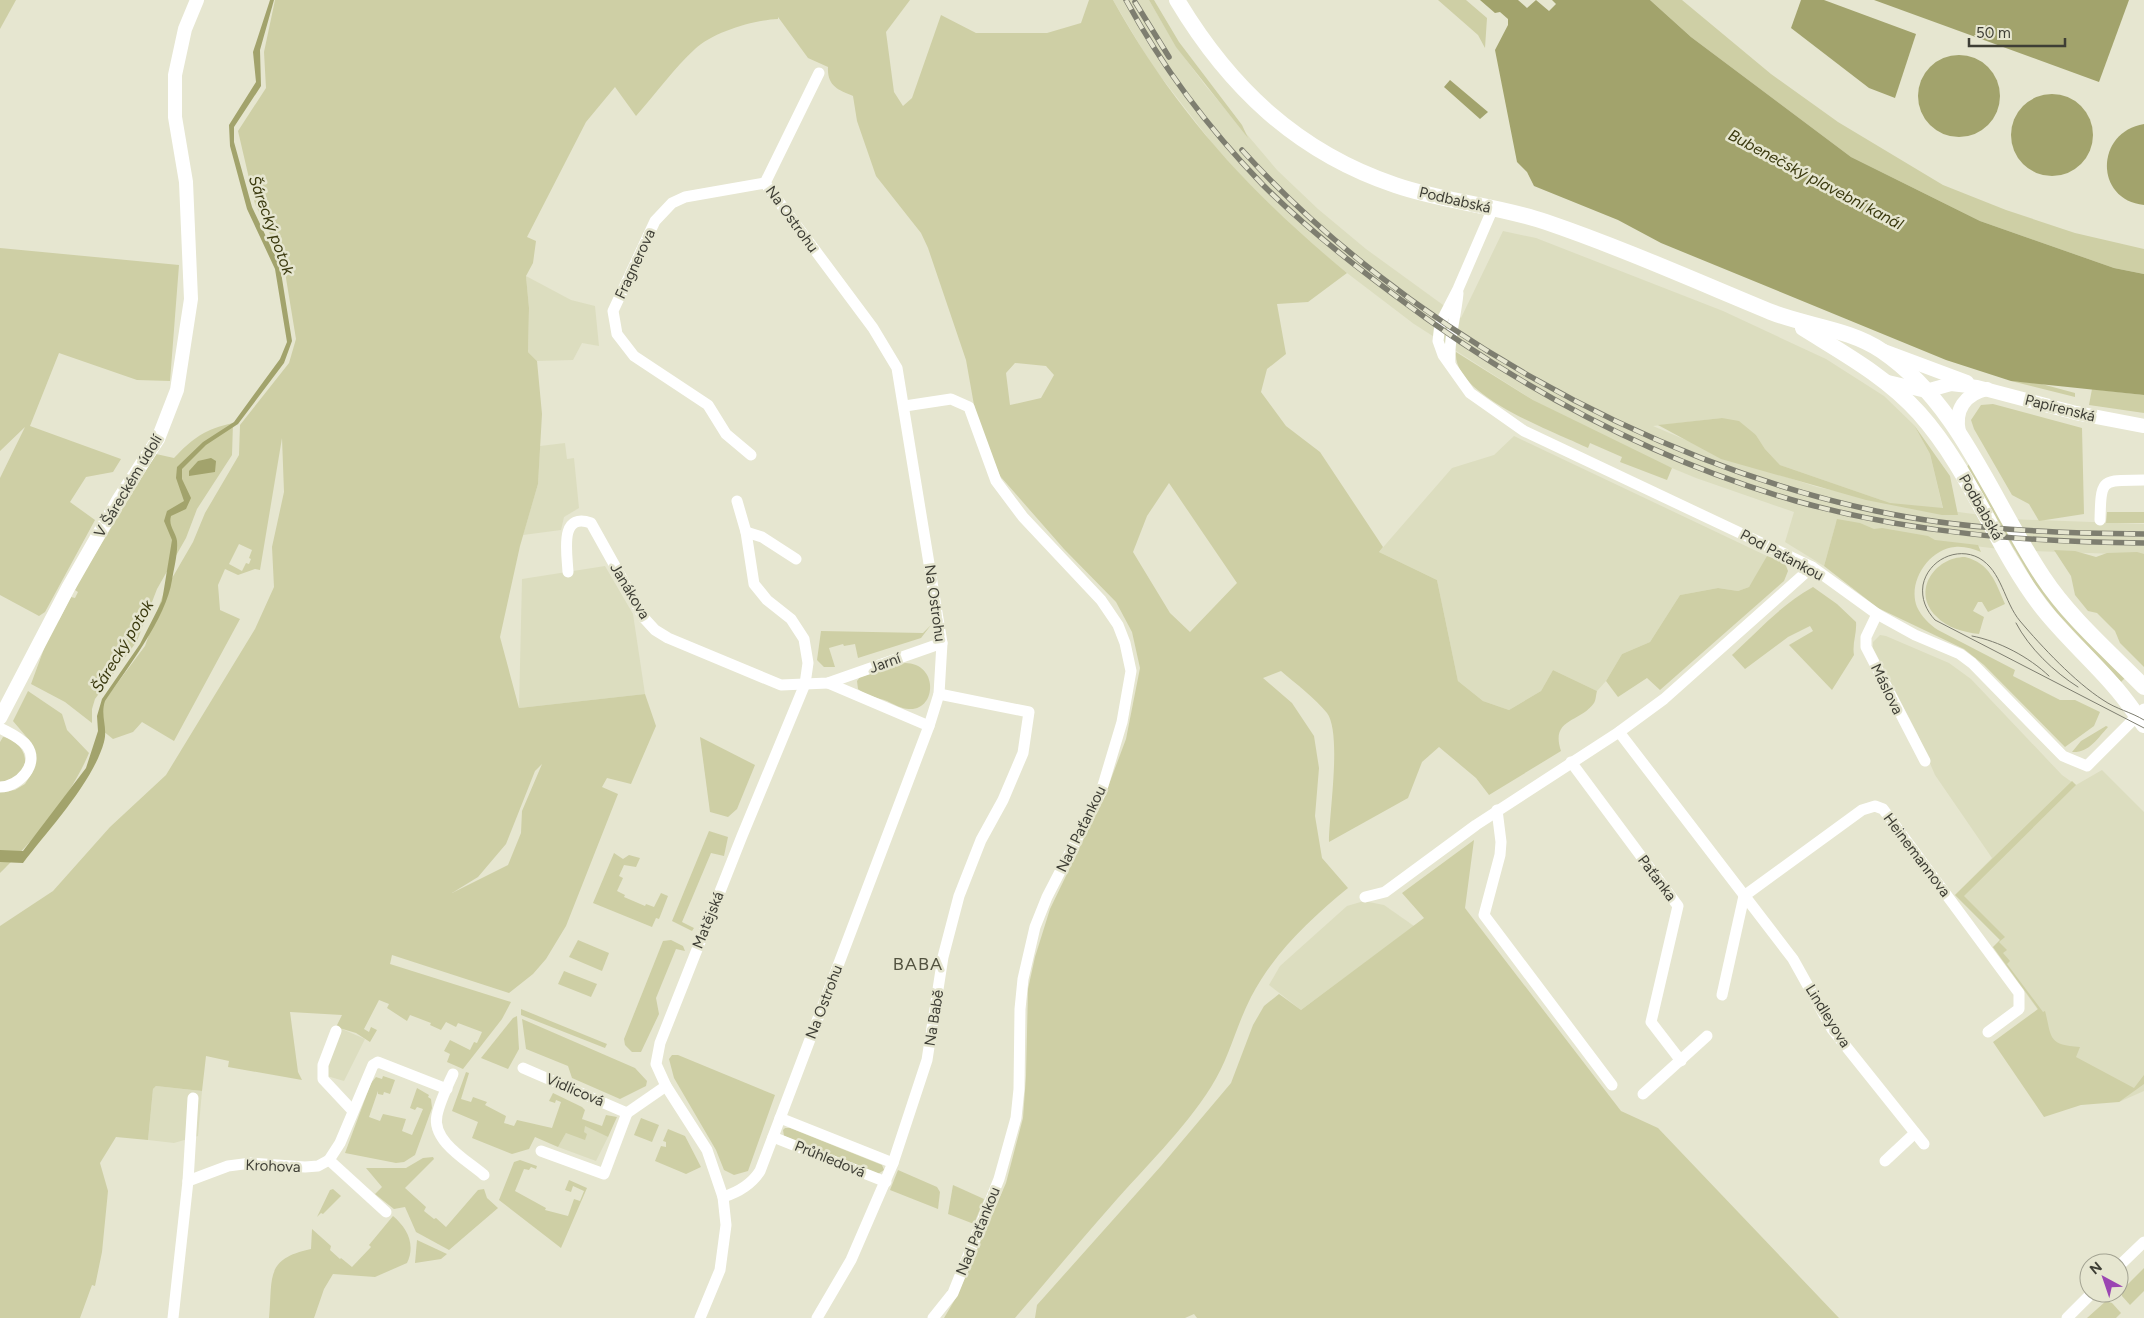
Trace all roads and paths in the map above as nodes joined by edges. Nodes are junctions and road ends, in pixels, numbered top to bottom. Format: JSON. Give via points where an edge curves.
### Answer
{"nodes":[{"id":1,"x":197,"y":0,"type":"edge"},
{"id":2,"x":1177,"y":0,"type":"edge"},
{"id":3,"x":819,"y":73,"type":"dead end"},
{"id":4,"x":765,"y":183,"type":"junction"},
{"id":5,"x":1493,"y":208,"type":"junction"},
{"id":6,"x":1788,"y":319,"type":"junction"},
{"id":7,"x":1881,"y":349,"type":"junction"},
{"id":8,"x":1885,"y":380,"type":"junction"},
{"id":9,"x":1982,"y":388,"type":"junction"},
{"id":10,"x":1926,"y":391,"type":"junction"},
{"id":11,"x":905,"y":406,"type":"junction"},
{"id":12,"x":1928,"y":423,"type":"junction"},
{"id":13,"x":2144,"y":426,"type":"edge"},
{"id":14,"x":1959,"y":432,"type":"junction"},
{"id":15,"x":751,"y":455,"type":"dead end"},
{"id":16,"x":2144,"y":480,"type":"edge"},
{"id":17,"x":737,"y":501,"type":"dead end"},
{"id":18,"x":2100,"y":520,"type":"dead end"},
{"id":19,"x":746,"y":532,"type":"junction"},
{"id":20,"x":796,"y":559,"type":"dead end"},
{"id":21,"x":1812,"y":567,"type":"junction"},
{"id":22,"x":568,"y":572,"type":"dead end"},
{"id":23,"x":1877,"y":614,"type":"junction"},
{"id":24,"x":942,"y":643,"type":"junction"},
{"id":25,"x":828,"y":683,"type":"junction"},
{"id":26,"x":806,"y":684,"type":"junction"},
{"id":27,"x":2144,"y":687,"type":"edge"},
{"id":28,"x":939,"y":694,"type":"junction"},
{"id":29,"x":2142,"y":717,"type":"edge"},
{"id":30,"x":0,"y":718,"type":"edge"},
{"id":31,"x":929,"y":726,"type":"junction"},
{"id":32,"x":0,"y":728,"type":"edge"},
{"id":33,"x":1619,"y":732,"type":"junction"},
{"id":34,"x":1924,"y":761,"type":"dead end"},
{"id":35,"x":1571,"y":762,"type":"junction"},
{"id":36,"x":0,"y":787,"type":"edge"},
{"id":37,"x":1497,"y":810,"type":"junction"},
{"id":38,"x":1744,"y":896,"type":"junction"},
{"id":39,"x":1365,"y":897,"type":"dead end"},
{"id":40,"x":1722,"y":995,"type":"dead end"},
{"id":41,"x":336,"y":1031,"type":"dead end"},
{"id":42,"x":1988,"y":1032,"type":"dead end"},
{"id":43,"x":1707,"y":1036,"type":"dead end"},
{"id":44,"x":1681,"y":1061,"type":"junction"},
{"id":45,"x":523,"y":1068,"type":"dead end"},
{"id":46,"x":453,"y":1074,"type":"dead end"},
{"id":47,"x":1612,"y":1085,"type":"dead end"},
{"id":48,"x":666,"y":1086,"type":"junction"},
{"id":49,"x":447,"y":1089,"type":"junction"},
{"id":50,"x":1644,"y":1094,"type":"dead end"},
{"id":51,"x":193,"y":1098,"type":"dead end"},
{"id":52,"x":352,"y":1110,"type":"junction"},
{"id":53,"x":627,"y":1113,"type":"junction"},
{"id":54,"x":780,"y":1118,"type":"junction"},
{"id":55,"x":1915,"y":1133,"type":"junction"},
{"id":56,"x":773,"y":1137,"type":"junction"},
{"id":57,"x":1924,"y":1144,"type":"dead end"},
{"id":58,"x":541,"y":1151,"type":"dead end"},
{"id":59,"x":330,"y":1160,"type":"junction"},
{"id":60,"x":1885,"y":1162,"type":"dead end"},
{"id":61,"x":893,"y":1163,"type":"junction"},
{"id":62,"x":484,"y":1175,"type":"dead end"},
{"id":63,"x":188,"y":1181,"type":"junction"},
{"id":64,"x":886,"y":1182,"type":"junction"},
{"id":65,"x":723,"y":1198,"type":"junction"},
{"id":66,"x":386,"y":1212,"type":"dead end"},
{"id":67,"x":2144,"y":1242,"type":"edge"},
{"id":68,"x":2129,"y":1256,"type":"edge"},
{"id":69,"x":2082,"y":1303,"type":"edge"},
{"id":70,"x":173,"y":1318,"type":"edge"},
{"id":71,"x":700,"y":1318,"type":"edge"},
{"id":72,"x":817,"y":1318,"type":"edge"},
{"id":73,"x":933,"y":1318,"type":"edge"},
{"id":74,"x":2067,"y":1318,"type":"edge"}],
"edges":[{"from":1,"to":30,"type":"street","name":"V Šáreckém údolí","via":[[185,29],[175,75],[175,117],[186,182],[191,299],[177,390],[158,440],[68,588]]},
{"from":2,"to":5,"type":"main road","name":"Podbabská","via":[[1227,73],[1257,104],[1308,143],[1345,165],[1394,185]]},
{"from":3,"to":4,"type":"street","name":"Na Ostrohu"},
{"from":4,"to":11,"type":"street","name":"Na Ostrohu","via":[[873,328],[897,368]]},
{"from":4,"to":15,"type":"street","name":"Fragnerova","via":[[684,197],[672,203],[655,221],[613,311],[617,334],[634,356],[708,405],[726,434]]},
{"from":5,"to":6,"type":"main road","name":"Podbabská","via":[[1543,221],[1605,244]]},
{"from":5,"to":21,"type":"street","name":"Pod Paťankou","via":[[1440,324],[1438,341],[1443,355],[1470,393],[1524,431]]},
{"from":6,"to":7,"type":"main road","name":"Podbabská","via":[[1842,333]]},
{"from":6,"to":8,"type":"main road","name":"Podbabská"},
{"from":7,"to":9,"type":"street","name":"Papírenská"},
{"from":7,"to":10,"type":"main road","name":"Podbabská"},
{"from":8,"to":10,"type":"street","name":"Papírenská","via":[[1905,388]]},
{"from":8,"to":12,"type":"main road","name":"Podbabská"},
{"from":9,"to":10,"type":"street","name":"Papírenská","via":[[1945,384]]},
{"from":9,"to":13,"type":"street","name":"Papírenská","via":[[2083,415]]},
{"from":9,"to":14,"type":"street","via":[[1963,404],[1957,418]]},
{"from":10,"to":12,"type":"street"},
{"from":10,"to":14,"type":"main road","name":"Podbabská"},
{"from":11,"to":24,"type":"street","name":"Na Ostrohu"},
{"from":11,"to":73,"type":"street","name":"Nad Paťankou","via":[[951,399],[969,408],[996,481],[1023,517],[1101,600],[1118,625],[1131,671],[1122,722],[1101,792],[1035,927],[1022,986],[1016,1118],[999,1180],[953,1293]]},
{"from":12,"to":29,"type":"main road","name":"Podbabská","via":[[2039,604]]},
{"from":14,"to":27,"type":"main road","name":"Podbabská","via":[[2055,594]]},
{"from":16,"to":18,"type":"street","via":[[2104,484],[2100,492]]},
{"from":17,"to":19,"type":"street","name":"Matějská"},
{"from":19,"to":20,"type":"street","via":[[762,537]]},
{"from":19,"to":26,"type":"street","name":"Matějská","via":[[754,584],[767,600],[791,619],[804,639],[808,663]]},
{"from":21,"to":23,"type":"street","name":"Pod Paťankou"},
{"from":21,"to":33,"type":"street","via":[[1671,694]]},
{"from":22,"to":26,"type":"street","name":"Janákova","via":[[567,535],[575,521],[581,519],[591,523],[644,618],[655,630],[781,685]]},
{"from":23,"to":29,"type":"street","name":"Pod Paťankou","via":[[1966,658],[2063,756],[2074,762],[2087,766]]},
{"from":23,"to":34,"type":"street","name":"Máslova","via":[[1866,637],[1866,647]]},
{"from":24,"to":25,"type":"street","name":"Jarní"},
{"from":24,"to":28,"type":"street","name":"Na Ostrohu"},
{"from":25,"to":26,"type":"street","name":"Jarní"},
{"from":25,"to":31,"type":"street","name":"Jarní"},
{"from":26,"to":48,"type":"street","name":"Matějská","via":[[660,1042],[656,1064]]},
{"from":28,"to":31,"type":"street","name":"Na Ostrohu"},
{"from":28,"to":61,"type":"street","name":"Na Babě","via":[[1029,712],[1022,752],[959,896],[943,957],[927,1060]]},
{"from":31,"to":54,"type":"street","name":"Na Ostrohu"},
{"from":32,"to":36,"type":"street","via":[[28,747],[31,763],[24,777]]},
{"from":33,"to":35,"type":"street"},
{"from":33,"to":38,"type":"street","name":"Lindleyova"},
{"from":35,"to":37,"type":"street"},
{"from":35,"to":44,"type":"street","name":"Paťanka","via":[[1678,906],[1651,1022]]},
{"from":37,"to":39,"type":"street","via":[[1385,892]]},
{"from":37,"to":47,"type":"street","via":[[1500,855],[1484,915]]},
{"from":38,"to":40,"type":"street"},
{"from":38,"to":42,"type":"street","name":"Heinemannova","via":[[1862,810],[1875,806],[1883,809],[2019,993],[2019,1009]]},
{"from":38,"to":55,"type":"street","name":"Lindleyova","via":[[1793,959],[1832,1029]]},
{"from":41,"to":52,"type":"street","via":[[323,1065],[323,1079]]},
{"from":43,"to":44,"type":"street"},
{"from":44,"to":50,"type":"street"},
{"from":45,"to":53,"type":"street","name":"Vidlicová"},
{"from":46,"to":49,"type":"street"},
{"from":48,"to":53,"type":"street"},
{"from":48,"to":65,"type":"street","name":"Matějská","via":[[707,1150]]},
{"from":49,"to":52,"type":"street","via":[[378,1062],[373,1065]]},
{"from":49,"to":62,"type":"street","via":[[437,1116],[438,1130],[448,1144]]},
{"from":51,"to":63,"type":"street"},
{"from":52,"to":59,"type":"street"},
{"from":53,"to":58,"type":"street","via":[[604,1174]]},
{"from":54,"to":56,"type":"street","name":"Na Ostrohu"},
{"from":54,"to":61,"type":"street","name":"Průhledová"},
{"from":55,"to":57,"type":"street","name":"Lindleyova"},
{"from":55,"to":60,"type":"street"},
{"from":56,"to":64,"type":"street","name":"Průhledová"},
{"from":56,"to":65,"type":"street","name":"Na Ostrohu","via":[[757,1176],[741,1190]]},
{"from":59,"to":63,"type":"street","name":"Krohova","via":[[305,1168],[251,1163],[228,1166]]},
{"from":59,"to":66,"type":"street"},
{"from":61,"to":64,"type":"street","name":"Na Babě"},
{"from":63,"to":70,"type":"street"},
{"from":64,"to":72,"type":"street","name":"Na Babě","via":[[851,1260]]},
{"from":65,"to":71,"type":"street","name":"Matějská","via":[[726,1225],[720,1270]]},
{"from":67,"to":68,"type":"street"},
{"from":69,"to":74,"type":"street"}]}
